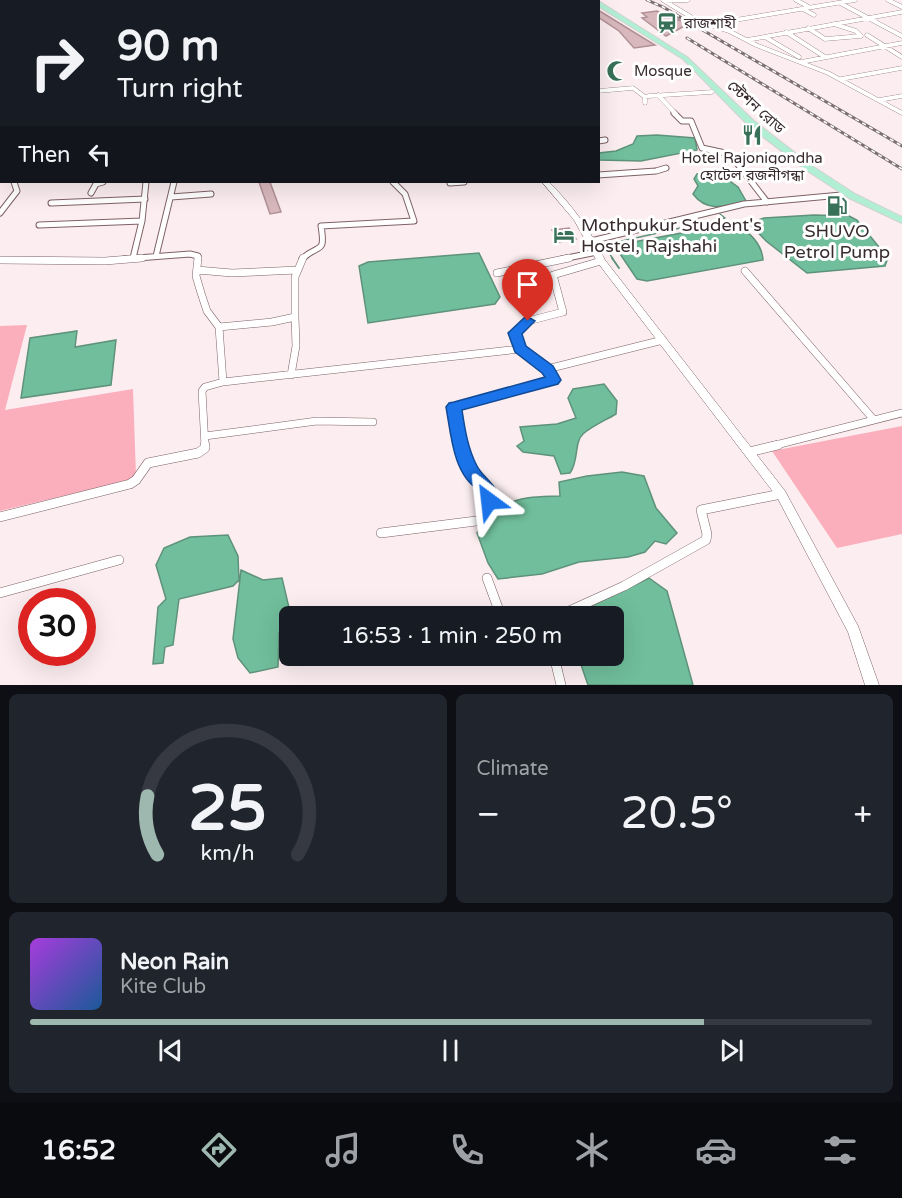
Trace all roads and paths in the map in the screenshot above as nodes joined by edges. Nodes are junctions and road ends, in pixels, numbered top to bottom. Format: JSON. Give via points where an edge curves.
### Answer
{"nodes":[{"id":1,"x":688,"y":0,"type":"edge"},
{"id":2,"x":796,"y":0,"type":"edge"},
{"id":3,"x":855,"y":0,"type":"edge"},
{"id":4,"x":888,"y":0,"type":"edge"},
{"id":5,"x":664,"y":1,"type":"edge"},
{"id":6,"x":838,"y":1,"type":"edge"},
{"id":7,"x":600,"y":5,"type":"edge"},
{"id":8,"x":902,"y":7,"type":"edge"},
{"id":9,"x":810,"y":8,"type":"junction"},
{"id":10,"x":803,"y":9,"type":"junction"},
{"id":11,"x":600,"y":10,"type":"edge"},
{"id":12,"x":902,"y":12,"type":"edge"},
{"id":13,"x":814,"y":15,"type":"dead end"},
{"id":14,"x":870,"y":18,"type":"junction"},
{"id":15,"x":708,"y":24,"type":"junction"},
{"id":16,"x":834,"y":24,"type":"junction"},
{"id":17,"x":807,"y":28,"type":"junction"},
{"id":18,"x":786,"y":32,"type":"junction"},
{"id":19,"x":867,"y":35,"type":"dead end"},
{"id":20,"x":902,"y":36,"type":"edge"},
{"id":21,"x":765,"y":37,"type":"junction"},
{"id":22,"x":747,"y":40,"type":"junction"},
{"id":23,"x":902,"y":43,"type":"edge"},
{"id":24,"x":883,"y":46,"type":"junction"},
{"id":25,"x":825,"y":57,"type":"junction"},
{"id":26,"x":902,"y":57,"type":"edge"},
{"id":27,"x":803,"y":61,"type":"junction"},
{"id":28,"x":902,"y":68,"type":"edge"},
{"id":29,"x":841,"y":79,"type":"junction"},
{"id":30,"x":600,"y":91,"type":"edge"},
{"id":31,"x":712,"y":92,"type":"junction"},
{"id":32,"x":658,"y":94,"type":"junction"},
{"id":33,"x":902,"y":96,"type":"edge"},
{"id":34,"x":879,"y":100,"type":"junction"},
{"id":35,"x":902,"y":113,"type":"edge"},
{"id":36,"x":605,"y":140,"type":"dead end"},
{"id":37,"x":600,"y":141,"type":"edge"},
{"id":38,"x":666,"y":168,"type":"dead end"},
{"id":39,"x":600,"y":175,"type":"edge"},
{"id":40,"x":14,"y":183,"type":"edge"},
{"id":41,"x":100,"y":183,"type":"edge"},
{"id":42,"x":146,"y":183,"type":"edge"},
{"id":43,"x":174,"y":183,"type":"edge"},
{"id":44,"x":394,"y":183,"type":"edge"},
{"id":45,"x":547,"y":183,"type":"edge"},
{"id":46,"x":91,"y":193,"type":"dead end"},
{"id":47,"x":211,"y":194,"type":"dead end"},
{"id":48,"x":841,"y":195,"type":"junction"},
{"id":49,"x":171,"y":197,"type":"junction"},
{"id":50,"x":145,"y":199,"type":"junction"},
{"id":51,"x":51,"y":202,"type":"dead end"},
{"id":52,"x":767,"y":202,"type":"junction"},
{"id":53,"x":0,"y":213,"type":"edge"},
{"id":54,"x":142,"y":221,"type":"junction"},
{"id":55,"x":902,"y":222,"type":"edge"},
{"id":56,"x":39,"y":225,"type":"dead end"},
{"id":57,"x":591,"y":241,"type":"junction"},
{"id":58,"x":156,"y":256,"type":"junction"},
{"id":59,"x":599,"y":257,"type":"junction"},
{"id":60,"x":133,"y":258,"type":"junction"},
{"id":61,"x":0,"y":260,"type":"edge"},
{"id":62,"x":197,"y":270,"type":"junction"},
{"id":63,"x":297,"y":270,"type":"junction"},
{"id":64,"x":745,"y":271,"type":"dead end"},
{"id":65,"x":497,"y":273,"type":"dead end"},
{"id":66,"x":295,"y":317,"type":"junction"},
{"id":67,"x":219,"y":327,"type":"junction"},
{"id":68,"x":663,"y":340,"type":"junction"},
{"id":69,"x":520,"y":349,"type":"junction"},
{"id":70,"x":548,"y":369,"type":"junction"},
{"id":71,"x":291,"y":375,"type":"junction"},
{"id":72,"x":223,"y":382,"type":"junction"},
{"id":73,"x":902,"y":413,"type":"edge"},
{"id":74,"x":874,"y":420,"type":"junction"},
{"id":75,"x":372,"y":422,"type":"dead end"},
{"id":76,"x":204,"y":436,"type":"junction"},
{"id":77,"x":749,"y":452,"type":"junction"},
{"id":78,"x":781,"y":495,"type":"junction"},
{"id":79,"x":0,"y":517,"type":"edge"},
{"id":80,"x":381,"y":532,"type":"dead end"},
{"id":81,"x":119,"y":560,"type":"dead end"},
{"id":82,"x":487,"y":578,"type":"dead end"},
{"id":83,"x":0,"y":593,"type":"edge"},
{"id":84,"x":497,"y":606,"type":"edge"},
{"id":85,"x":580,"y":606,"type":"edge"},
{"id":86,"x":556,"y":666,"type":"edge"},
{"id":87,"x":561,"y":685,"type":"edge"},
{"id":88,"x":872,"y":685,"type":"edge"}],
"edges":[{"from":1,"to":5,"type":"street"},
{"from":2,"to":9,"type":"street"},
{"from":3,"to":6,"type":"street"},
{"from":4,"to":8,"type":"street"},
{"from":5,"to":15,"type":"street"},
{"from":6,"to":9,"type":"street"},
{"from":6,"to":14,"type":"street"},
{"from":7,"to":55,"type":"main road","name":"স্টেশন রোড","via":[[685,58],[751,123],[808,168]]},
{"from":9,"to":10,"type":"street"},
{"from":10,"to":13,"type":"street"},
{"from":10,"to":15,"type":"street"},
{"from":11,"to":31,"type":"main road","name":"স্টেশন রোড","via":[[669,50]]},
{"from":12,"to":14,"type":"street"},
{"from":14,"to":16,"type":"street"},
{"from":14,"to":20,"type":"street"},
{"from":15,"to":22,"type":"street"},
{"from":16,"to":17,"type":"street"},
{"from":16,"to":17,"type":"street","via":[[861,36],[825,39]]},
{"from":17,"to":18,"type":"street"},
{"from":18,"to":21,"type":"street"},
{"from":18,"to":25,"type":"street"},
{"from":19,"to":24,"type":"street"},
{"from":21,"to":22,"type":"street"},
{"from":21,"to":27,"type":"street"},
{"from":22,"to":27,"type":"street"},
{"from":23,"to":24,"type":"street"},
{"from":24,"to":25,"type":"street"},
{"from":24,"to":26,"type":"street"},
{"from":25,"to":27,"type":"street"},
{"from":27,"to":29,"type":"street"},
{"from":28,"to":29,"type":"street"},
{"from":29,"to":34,"type":"street"},
{"from":30,"to":32,"type":"street","via":[[633,88],[645,100]]},
{"from":31,"to":32,"type":"street"},
{"from":31,"to":48,"type":"main road","name":"স্টেশন রোড","via":[[775,149]]},
{"from":32,"to":52,"type":"street","via":[[682,121],[691,121],[702,148],[730,153]]},
{"from":33,"to":34,"type":"street"},
{"from":34,"to":35,"type":"street"},
{"from":36,"to":37,"type":"street"},
{"from":38,"to":39,"type":"street"},
{"from":40,"to":53,"type":"street","via":[[17,191]]},
{"from":41,"to":46,"type":"street"},
{"from":42,"to":50,"type":"street"},
{"from":43,"to":49,"type":"street"},
{"from":44,"to":63,"type":"street","via":[[405,194],[414,221],[321,226],[322,248],[304,256]]},
{"from":45,"to":57,"type":"street","via":[[565,201]]},
{"from":47,"to":49,"type":"street"},
{"from":48,"to":52,"type":"street"},
{"from":48,"to":55,"type":"main road","name":"স্টেশন রোড"},
{"from":49,"to":58,"type":"street"},
{"from":50,"to":51,"type":"street"},
{"from":50,"to":54,"type":"street"},
{"from":52,"to":57,"type":"street","via":[[744,204]]},
{"from":54,"to":56,"type":"street"},
{"from":54,"to":60,"type":"street"},
{"from":57,"to":59,"type":"street"},
{"from":58,"to":60,"type":"street"},
{"from":58,"to":62,"type":"street","via":[[198,256]]},
{"from":59,"to":65,"type":"street"},
{"from":59,"to":68,"type":"street"},
{"from":59,"to":69,"type":"street","via":[[552,275],[562,312],[528,321],[515,333]]},
{"from":60,"to":61,"type":"street"},
{"from":62,"to":63,"type":"street"},
{"from":62,"to":67,"type":"street","via":[[195,276],[207,311]]},
{"from":63,"to":66,"type":"street","via":[[293,285]]},
{"from":64,"to":74,"type":"street"},
{"from":66,"to":67,"type":"street"},
{"from":66,"to":71,"type":"street"},
{"from":67,"to":72,"type":"street"},
{"from":68,"to":70,"type":"street"},
{"from":68,"to":77,"type":"street"},
{"from":69,"to":70,"type":"street"},
{"from":69,"to":71,"type":"street"},
{"from":70,"to":80,"type":"street","via":[[553,380],[550,382],[454,407],[460,445],[470,470],[487,487],[489,501],[484,520]]},
{"from":71,"to":72,"type":"street"},
{"from":72,"to":76,"type":"street","via":[[202,391]]},
{"from":73,"to":74,"type":"street"},
{"from":74,"to":77,"type":"street"},
{"from":75,"to":76,"type":"street","via":[[317,421]]},
{"from":76,"to":79,"type":"street","via":[[205,448],[198,453],[148,463],[130,484]]},
{"from":77,"to":78,"type":"street"},
{"from":78,"to":85,"type":"street","via":[[701,510],[706,540]]},
{"from":78,"to":88,"type":"street","via":[[854,630]]},
{"from":81,"to":83,"type":"street"},
{"from":82,"to":84,"type":"street"},
{"from":86,"to":87,"type":"street"}]}
